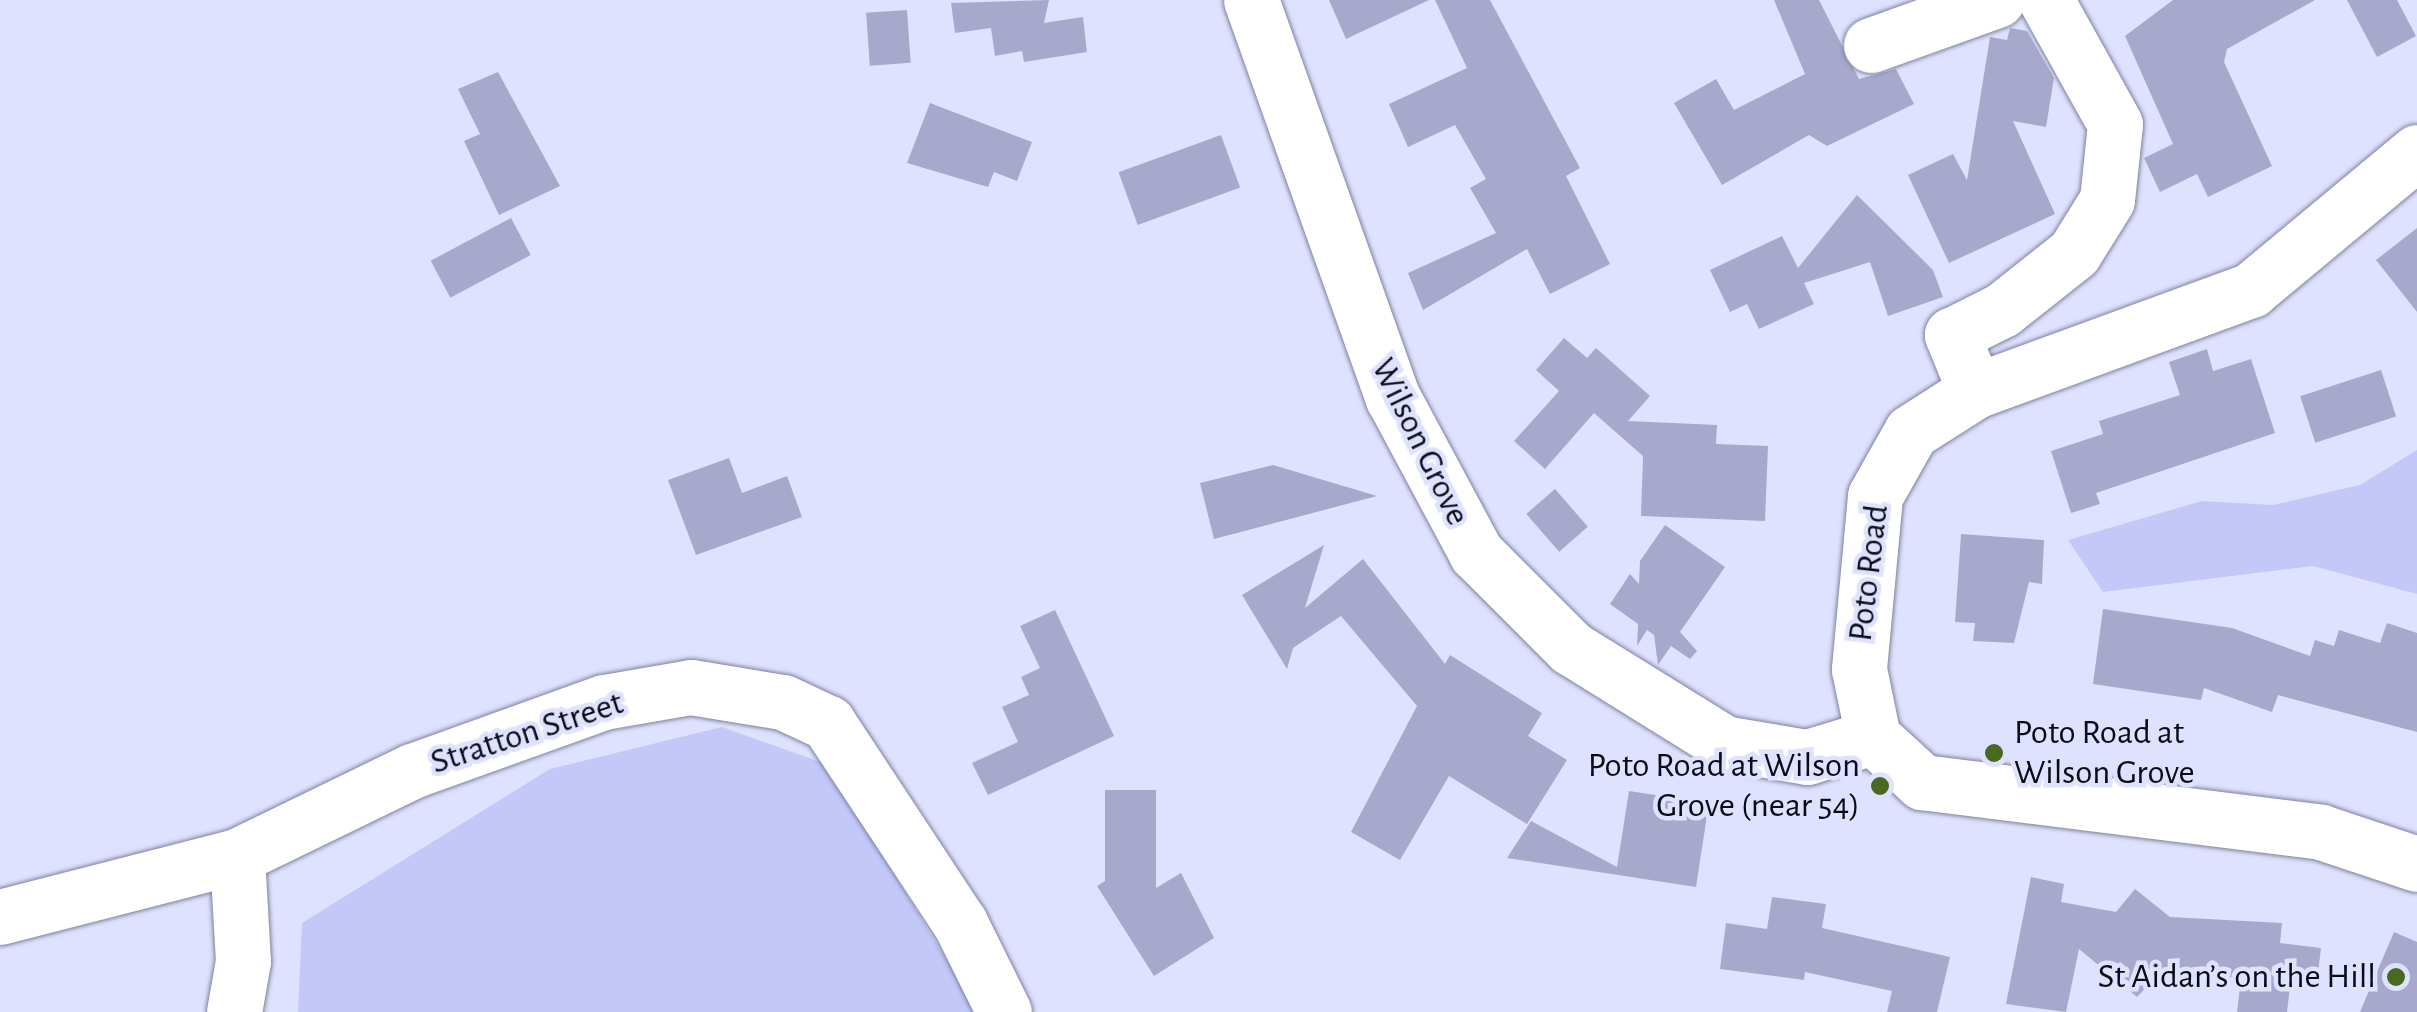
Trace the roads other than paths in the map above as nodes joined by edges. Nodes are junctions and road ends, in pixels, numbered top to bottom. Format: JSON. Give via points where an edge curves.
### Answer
{"nodes":[{"id":1,"x":1997,"y":0,"type":"edge"},
{"id":2,"x":2046,"y":0,"type":"edge"},
{"id":3,"x":1267,"y":11,"type":"edge"},
{"id":4,"x":1871,"y":45,"type":"dead end"},
{"id":5,"x":2417,"y":152,"type":"edge"},
{"id":6,"x":1974,"y":391,"type":"junction"},
{"id":7,"x":1874,"y":736,"type":"junction"},
{"id":8,"x":237,"y":856,"type":"junction"},
{"id":9,"x":2417,"y":864,"type":"edge"},
{"id":10,"x":0,"y":916,"type":"edge"},
{"id":11,"x":234,"y":1012,"type":"edge"},
{"id":12,"x":1004,"y":1012,"type":"edge"}],
"edges":[{"from":1,"to":4,"type":"street"},
{"from":2,"to":6,"type":"street","via":[[2115,124],[2107,200],[2074,253],[2002,310],[1952,335]]},
{"from":3,"to":7,"type":"street","name":"Wilson Grove","via":[[1392,398],[1476,552],[1572,648],[1724,743],[1808,757]]},
{"from":5,"to":6,"type":"street","name":"Poto Road","via":[[2251,290]]},
{"from":6,"to":7,"type":"street","name":"Poto Road","via":[[1898,446],[1875,496],[1859,669]]},
{"from":7,"to":9,"type":"street","via":[[1900,769],[1952,789],[2320,832]]},
{"from":8,"to":10,"type":"street","name":"Stratton Street"},
{"from":8,"to":11,"type":"street","via":[[243,961]]},
{"from":8,"to":12,"type":"street","name":"Stratton Street","via":[[412,771],[604,702],[691,687],[737,691],[828,723],[960,923]]}]}
